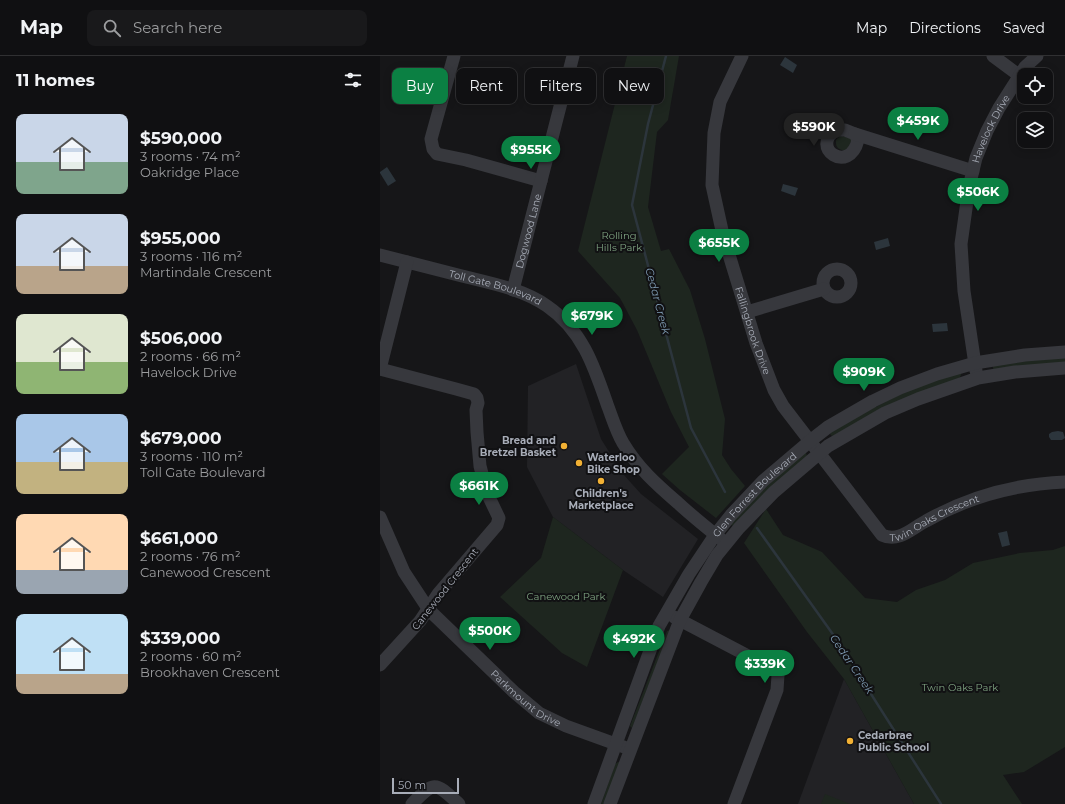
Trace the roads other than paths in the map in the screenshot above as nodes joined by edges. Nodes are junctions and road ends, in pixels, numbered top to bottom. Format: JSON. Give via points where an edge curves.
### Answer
{"nodes":[{"id":1,"x":454,"y":56,"type":"edge"},
{"id":2,"x":573,"y":56,"type":"edge"},
{"id":3,"x":742,"y":56,"type":"edge"},
{"id":4,"x":993,"y":56,"type":"edge"},
{"id":5,"x":1037,"y":56,"type":"edge"},
{"id":6,"x":1025,"y":68,"type":"edge"},
{"id":7,"x":1017,"y":74,"type":"edge"},
{"id":8,"x":1017,"y":81,"type":"edge"},
{"id":9,"x":855,"y":134,"type":"dead end"},
{"id":10,"x":973,"y":171,"type":"junction"},
{"id":11,"x":541,"y":181,"type":"junction"},
{"id":12,"x":380,"y":254,"type":"edge"},
{"id":13,"x":407,"y":262,"type":"junction"},
{"id":14,"x":824,"y":289,"type":"dead end"},
{"id":15,"x":513,"y":290,"type":"junction"},
{"id":16,"x":747,"y":312,"type":"junction"},
{"id":17,"x":1065,"y":352,"type":"edge"},
{"id":18,"x":975,"y":363,"type":"junction"},
{"id":19,"x":1065,"y":368,"type":"edge"},
{"id":20,"x":380,"y":369,"type":"edge"},
{"id":21,"x":978,"y":378,"type":"junction"},
{"id":22,"x":810,"y":441,"type":"junction"},
{"id":23,"x":819,"y":454,"type":"junction"},
{"id":24,"x":1065,"y":482,"type":"edge"},
{"id":25,"x":380,"y":517,"type":"edge"},
{"id":26,"x":715,"y":535,"type":"junction"},
{"id":27,"x":726,"y":544,"type":"junction"},
{"id":28,"x":429,"y":610,"type":"junction"},
{"id":29,"x":667,"y":613,"type":"junction"},
{"id":30,"x":680,"y":620,"type":"junction"},
{"id":31,"x":380,"y":665,"type":"edge"},
{"id":32,"x":616,"y":744,"type":"junction"},
{"id":33,"x":631,"y":750,"type":"junction"},
{"id":34,"x":412,"y":804,"type":"edge"},
{"id":35,"x":459,"y":804,"type":"edge"},
{"id":36,"x":594,"y":804,"type":"edge"},
{"id":37,"x":610,"y":804,"type":"edge"},
{"id":38,"x":734,"y":804,"type":"edge"}],
"edges":[{"from":1,"to":11,"type":"street","via":[[431,140],[433,149],[437,154]]},
{"from":2,"to":11,"type":"street","name":"Dogwood Lane"},
{"from":3,"to":16,"type":"street","name":"Fallingbrook Drive","via":[[720,102],[714,133],[712,185],[720,226]]},
{"from":4,"to":7,"type":"street"},
{"from":5,"to":6,"type":"street","name":"Havelock Drive"},
{"from":8,"to":10,"type":"street","name":"Havelock Drive","via":[[987,131]]},
{"from":9,"to":10,"type":"street"},
{"from":10,"to":18,"type":"street","name":"Havelock Drive","via":[[968,186],[961,244],[964,291]]},
{"from":11,"to":15,"type":"street","name":"Dogwood Lane"},
{"from":12,"to":13,"type":"street","name":"Toll Gate Boulevard"},
{"from":13,"to":15,"type":"street","name":"Toll Gate Boulevard"},
{"from":13,"to":20,"type":"street"},
{"from":14,"to":16,"type":"street"},
{"from":15,"to":26,"type":"street","name":"Toll Gate Boulevard","via":[[529,295],[547,306],[572,329],[589,356],[613,421],[632,457],[646,475]]},
{"from":16,"to":22,"type":"street","name":"Fallingbrook Drive","via":[[774,390]]},
{"from":17,"to":18,"type":"street","name":"Glen Forrest Boulevard"},
{"from":18,"to":21,"type":"street","name":"Havelock Drive"},
{"from":18,"to":22,"type":"street","name":"Glen Forrest Boulevard","via":[[900,388],[847,416]]},
{"from":19,"to":21,"type":"street","name":"Glen Forrest Boulevard"},
{"from":20,"to":28,"type":"street","name":"Canewood Crescent","via":[[474,394],[477,398],[480,466],[498,518],[497,525],[438,594]]},
{"from":21,"to":23,"type":"street","name":"Glen Forrest Boulevard","via":[[931,393],[885,413],[828,446]]},
{"from":22,"to":23,"type":"street","name":"Fallingbrook Drive"},
{"from":22,"to":26,"type":"street","name":"Glen Forrest Boulevard","via":[[763,481]]},
{"from":23,"to":24,"type":"street","name":"Twin Oaks Crescent","via":[[887,538],[901,536],[953,508],[1008,490]]},
{"from":23,"to":27,"type":"street","name":"Glen Forrest Boulevard","via":[[774,492]]},
{"from":25,"to":28,"type":"street","name":"Parkmount Drive","via":[[404,572]]},
{"from":26,"to":27,"type":"street","name":"Toll Gate Boulevard"},
{"from":26,"to":29,"type":"street","name":"Glen Forrest Boulevard"},
{"from":27,"to":30,"type":"street","name":"Glen Forrest Boulevard","via":[[717,555]]},
{"from":28,"to":31,"type":"street","name":"Canewood Crescent"},
{"from":28,"to":32,"type":"street","name":"Parkmount Drive","via":[[539,713]]},
{"from":29,"to":30,"type":"street"},
{"from":29,"to":32,"type":"street","name":"Glen Forrest Boulevard","via":[[659,626]]},
{"from":30,"to":33,"type":"street","name":"Glen Forrest Boulevard"},
{"from":30,"to":38,"type":"street","via":[[775,670],[778,675],[777,690]]},
{"from":32,"to":33,"type":"street","name":"Parkmount Drive"},
{"from":32,"to":36,"type":"street","name":"Glen Forrest Boulevard"},
{"from":33,"to":37,"type":"street","name":"Glen Forrest Boulevard"},
{"from":34,"to":35,"type":"street","via":[[427,788],[434,786],[443,789]]}]}
